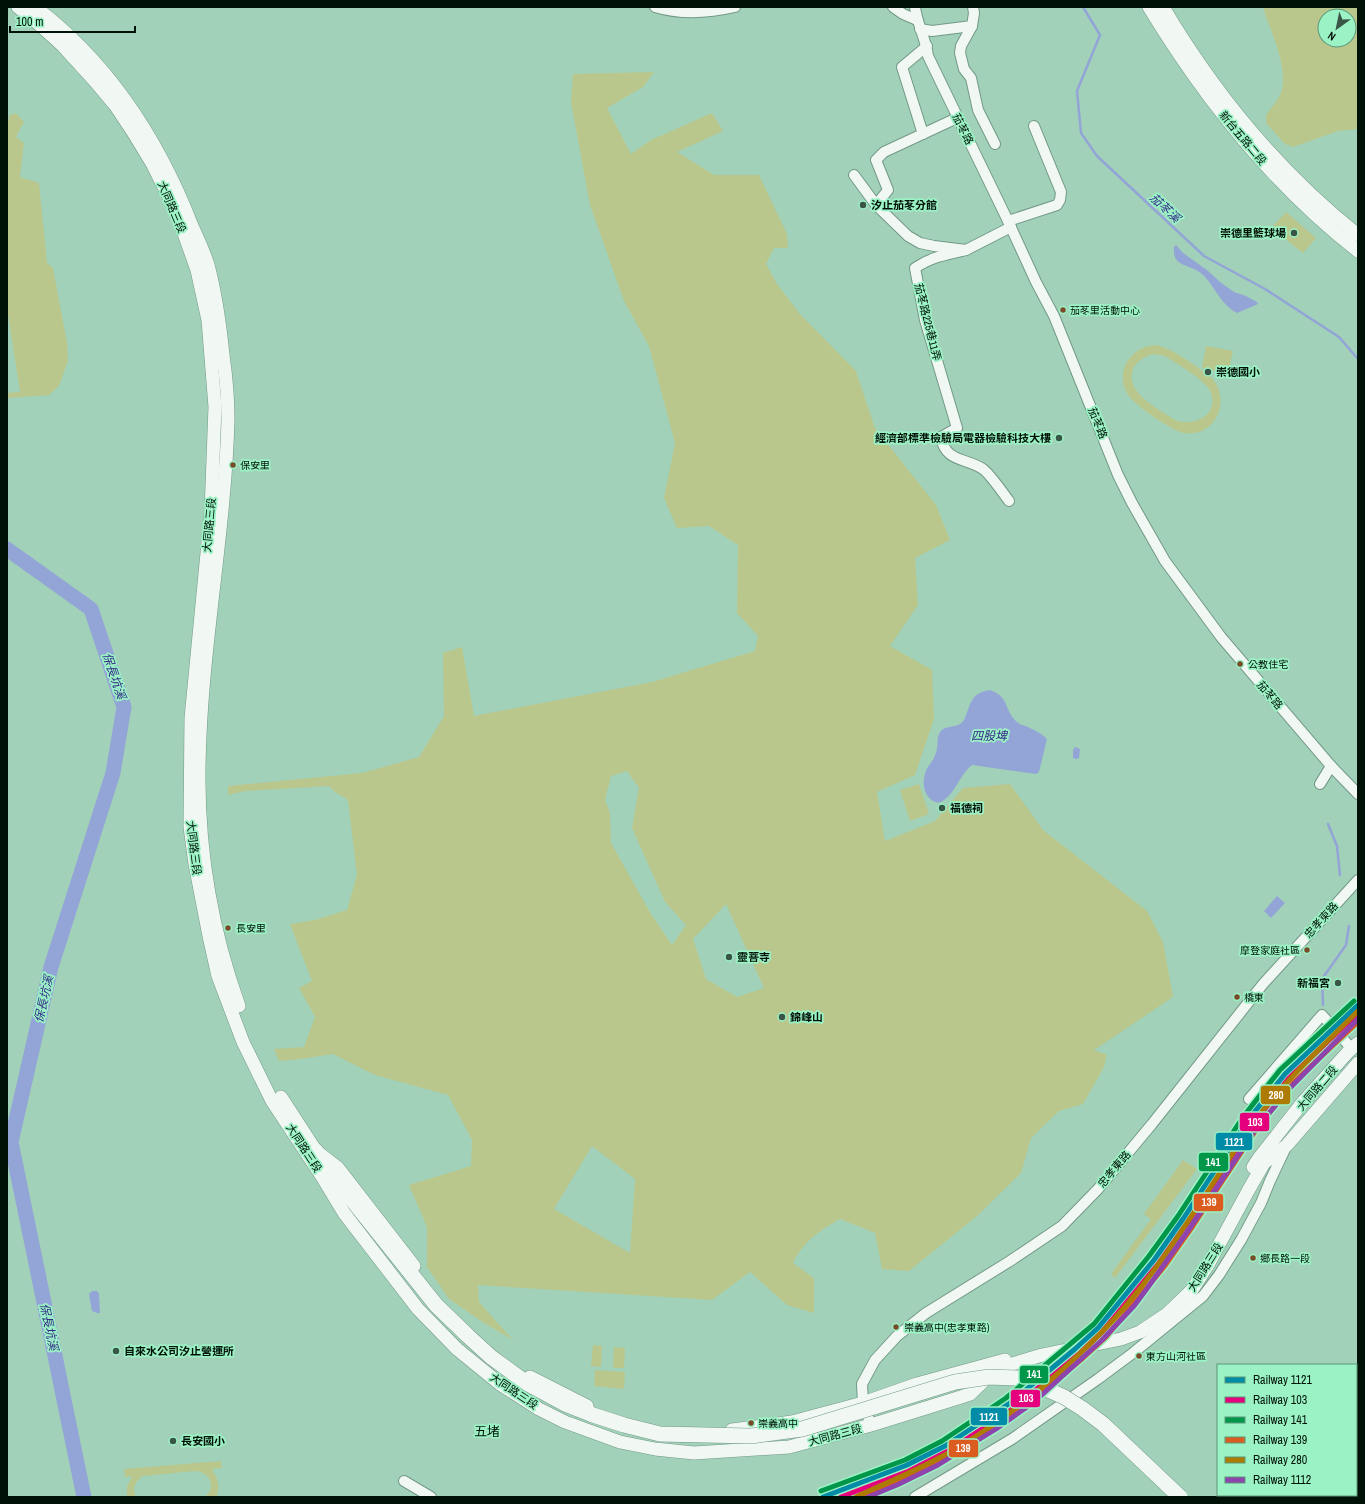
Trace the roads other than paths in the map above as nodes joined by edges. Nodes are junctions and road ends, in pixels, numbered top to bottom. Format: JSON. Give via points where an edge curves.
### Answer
{"nodes":[{"id":1,"x":18,"y":7,"type":"edge"},
{"id":2,"x":35,"y":7,"type":"edge"},
{"id":3,"x":655,"y":7,"type":"edge"},
{"id":4,"x":735,"y":7,"type":"edge"},
{"id":5,"x":893,"y":7,"type":"edge"},
{"id":6,"x":915,"y":7,"type":"edge"},
{"id":7,"x":972,"y":7,"type":"edge"},
{"id":8,"x":1149,"y":7,"type":"edge"},
{"id":9,"x":1163,"y":7,"type":"edge"},
{"id":10,"x":918,"y":24,"type":"junction"},
{"id":11,"x":972,"y":26,"type":"junction"},
{"id":12,"x":927,"y":46,"type":"junction"},
{"id":13,"x":958,"y":118,"type":"junction"},
{"id":14,"x":1034,"y":126,"type":"dead end"},
{"id":15,"x":923,"y":134,"type":"junction"},
{"id":16,"x":995,"y":144,"type":"dead end"},
{"id":17,"x":854,"y":175,"type":"dead end"},
{"id":18,"x":876,"y":205,"type":"junction"},
{"id":19,"x":1010,"y":224,"type":"junction"},
{"id":20,"x":1358,"y":236,"type":"edge"},
{"id":21,"x":966,"y":250,"type":"junction"},
{"id":22,"x":1358,"y":251,"type":"edge"},
{"id":23,"x":1009,"y":501,"type":"dead end"},
{"id":24,"x":1331,"y":766,"type":"junction"},
{"id":25,"x":1320,"y":784,"type":"dead end"},
{"id":26,"x":1358,"y":794,"type":"edge"},
{"id":27,"x":1358,"y":880,"type":"edge"},
{"id":28,"x":1355,"y":1046,"type":"edge"},
{"id":29,"x":1358,"y":1063,"type":"edge"},
{"id":30,"x":1249,"y":1099,"type":"dead end"},
{"id":31,"x":1277,"y":1134,"type":"junction"},
{"id":32,"x":1287,"y":1145,"type":"junction"},
{"id":33,"x":316,"y":1151,"type":"junction"},
{"id":34,"x":321,"y":1175,"type":"junction"},
{"id":35,"x":863,"y":1403,"type":"junction"},
{"id":36,"x":594,"y":1420,"type":"junction"},
{"id":37,"x":871,"y":1426,"type":"junction"},
{"id":38,"x":404,"y":1481,"type":"dead end"},
{"id":39,"x":431,"y":1497,"type":"edge"},
{"id":40,"x":915,"y":1497,"type":"edge"},
{"id":41,"x":1172,"y":1497,"type":"edge"},
{"id":42,"x":1180,"y":1497,"type":"edge"}],
"edges":[{"from":1,"to":34,"type":"main road","name":"大同路三段","via":[[63,46],[99,85],[134,132],[176,212],[197,270],[208,320],[215,407],[212,512],[191,718],[190,827],[195,864],[218,976],[243,1042],[272,1100]]},
{"from":2,"to":33,"type":"main road","name":"大同路三段","via":[[74,41],[99,68],[143,126],[172,178],[207,264],[219,315],[228,417],[224,489],[200,718],[199,773],[204,862],[227,973],[250,1037],[278,1092]]},
{"from":3,"to":4,"type":"street","via":[[686,12]]},
{"from":5,"to":10,"type":"street"},
{"from":6,"to":10,"type":"street","name":"茄苳路"},
{"from":7,"to":11,"type":"street"},
{"from":8,"to":22,"type":"main road","name":"新台五路二段","via":[[1167,37],[1220,111],[1264,163],[1302,203]]},
{"from":9,"to":20,"type":"main road","name":"新台五路二段","via":[[1211,80],[1249,128],[1317,202]]},
{"from":10,"to":11,"type":"street","via":[[932,31]]},
{"from":10,"to":12,"type":"street","name":"茄苳路"},
{"from":11,"to":16,"type":"street","via":[[960,53],[964,69],[971,78],[978,110]]},
{"from":12,"to":13,"type":"street","name":"茄苳路","via":[[928,56]]},
{"from":12,"to":15,"type":"street","via":[[902,67]]},
{"from":13,"to":15,"type":"street"},
{"from":13,"to":19,"type":"street","name":"茄苳路"},
{"from":14,"to":19,"type":"street","via":[[1061,192],[1060,200],[1058,205]]},
{"from":15,"to":18,"type":"street","via":[[884,152],[876,160],[888,190]]},
{"from":17,"to":18,"type":"street"},
{"from":18,"to":21,"type":"street","via":[[908,236],[920,243]]},
{"from":19,"to":21,"type":"street"},
{"from":19,"to":24,"type":"street","name":"茄苳路","via":[[1054,316],[1118,474],[1165,561],[1221,637]]},
{"from":21,"to":23,"type":"street","name":"茄苳路225巷11弄","via":[[935,257],[915,268],[925,320],[957,428],[941,437],[942,445],[949,455],[983,470]]},
{"from":24,"to":25,"type":"street"},
{"from":24,"to":26,"type":"street","name":"茄苳路"},
{"from":27,"to":35,"type":"street","name":"忠孝東路","via":[[1264,984],[1098,1189],[1062,1226],[1010,1262],[926,1313],[897,1336],[870,1368],[862,1384]]},
{"from":28,"to":30,"type":"street","via":[[1322,1015]]},
{"from":28,"to":31,"type":"main road","name":"大同路二段"},
{"from":29,"to":32,"type":"main road","name":"大同路二段"},
{"from":31,"to":32,"type":"street"},
{"from":31,"to":35,"type":"main road","name":"大同路三段","via":[[1259,1158],[1189,1284],[1179,1297],[1165,1308],[1135,1327],[1116,1334],[1026,1354],[917,1384]]},
{"from":32,"to":37,"type":"main road","name":"大同路三段","via":[[1264,1163],[1209,1264],[1192,1290],[1167,1314],[1140,1332],[1121,1339],[1042,1355],[996,1369],[970,1394]]},
{"from":32,"to":40,"type":"street","via":[[1241,1240],[1203,1296],[1098,1380],[1012,1439]]},
{"from":33,"to":35,"type":"main road","name":"大同路三段","via":[[338,1168],[439,1298],[481,1341],[520,1372],[594,1409],[660,1427],[735,1430],[792,1422]]},
{"from":33,"to":36,"type":"highway","via":[[436,1305],[468,1336],[491,1357],[528,1384]]},
{"from":34,"to":36,"type":"highway","via":[[422,1299],[474,1353],[539,1398],[567,1413]]},
{"from":34,"to":37,"type":"main road","name":"大同路三段","via":[[348,1219],[418,1309],[446,1338],[500,1384],[538,1409],[565,1422],[620,1442],[694,1453],[789,1447]]},
{"from":35,"to":37,"type":"street","name":"忠孝東路"},
{"from":36,"to":41,"type":"highway","via":[[635,1436],[672,1442],[780,1439],[805,1434],[956,1387],[976,1384],[1018,1384],[1061,1402],[1088,1420]]},
{"from":36,"to":42,"type":"highway","bridge":true,"via":[[660,1434],[751,1436],[802,1429],[955,1382],[989,1377],[1018,1378],[1064,1397],[1083,1409],[1103,1424]]},
{"from":38,"to":39,"type":"street"}]}
